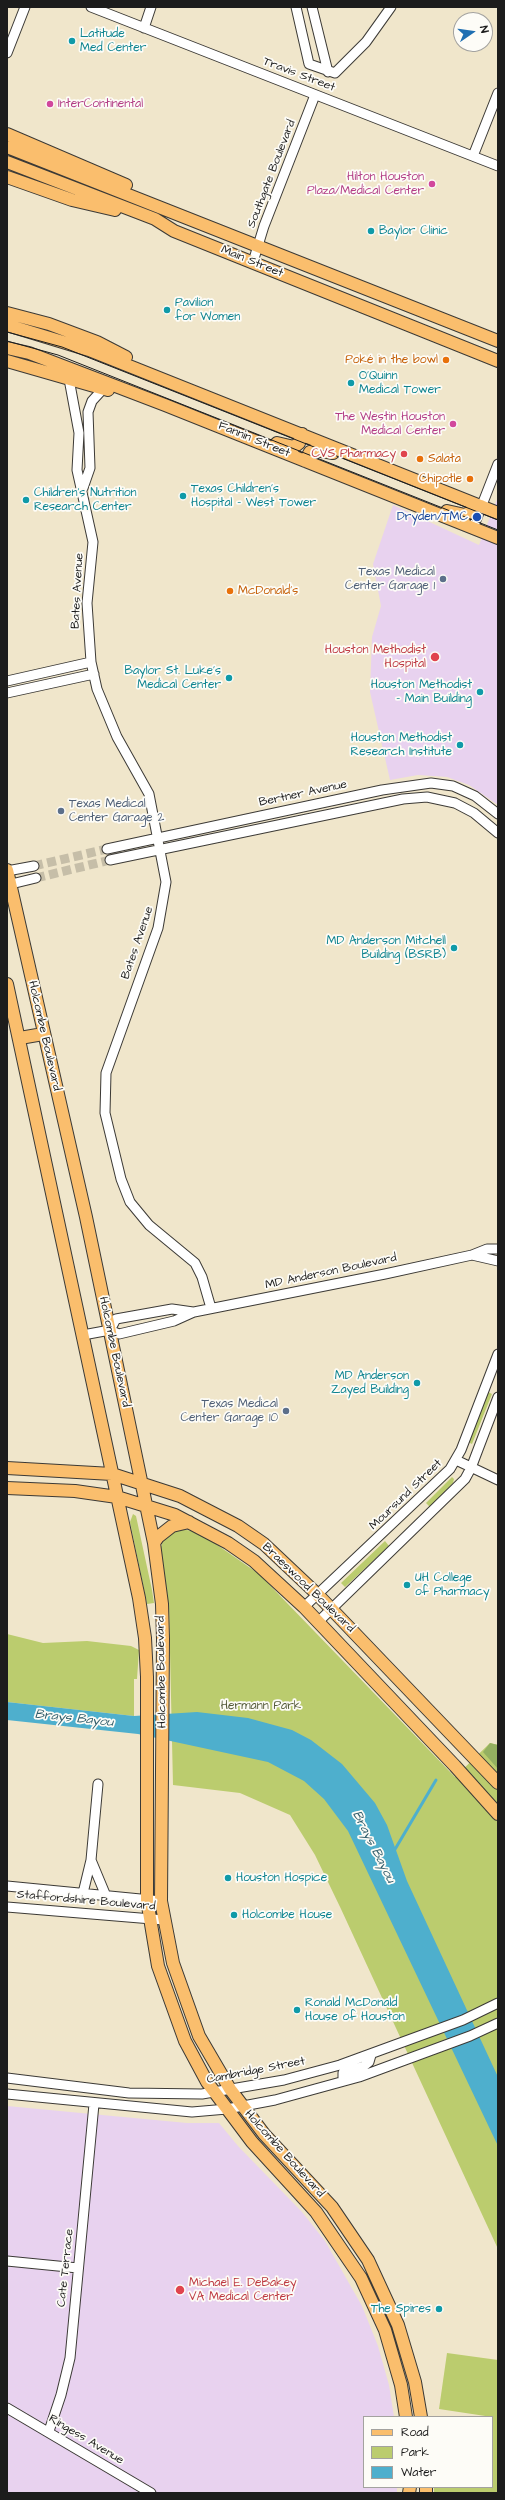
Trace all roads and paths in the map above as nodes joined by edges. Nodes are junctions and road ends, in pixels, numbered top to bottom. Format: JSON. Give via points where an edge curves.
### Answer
{"nodes":[{"id":1,"x":25,"y":7,"type":"edge"},
{"id":2,"x":91,"y":7,"type":"edge"},
{"id":3,"x":151,"y":7,"type":"edge"},
{"id":4,"x":296,"y":7,"type":"edge"},
{"id":5,"x":312,"y":7,"type":"edge"},
{"id":6,"x":391,"y":7,"type":"edge"},
{"id":7,"x":144,"y":28,"type":"junction"},
{"id":8,"x":7,"y":53,"type":"edge"},
{"id":9,"x":328,"y":72,"type":"junction"},
{"id":10,"x":498,"y":93,"type":"edge"},
{"id":11,"x":315,"y":95,"type":"junction"},
{"id":12,"x":7,"y":134,"type":"edge"},
{"id":13,"x":7,"y":147,"type":"edge"},
{"id":14,"x":473,"y":156,"type":"junction"},
{"id":15,"x":7,"y":162,"type":"edge"},
{"id":16,"x":498,"y":166,"type":"edge"},
{"id":17,"x":7,"y":177,"type":"edge"},
{"id":18,"x":159,"y":206,"type":"junction"},
{"id":19,"x":155,"y":219,"type":"junction"},
{"id":20,"x":258,"y":246,"type":"junction"},
{"id":21,"x":253,"y":262,"type":"junction"},
{"id":22,"x":7,"y":313,"type":"edge"},
{"id":23,"x":7,"y":325,"type":"edge"},
{"id":24,"x":498,"y":341,"type":"edge"},
{"id":25,"x":7,"y":348,"type":"edge"},
{"id":26,"x":7,"y":361,"type":"edge"},
{"id":27,"x":498,"y":361,"type":"edge"},
{"id":28,"x":69,"y":379,"type":"junction"},
{"id":29,"x":173,"y":383,"type":"junction"},
{"id":30,"x":103,"y":389,"type":"junction"},
{"id":31,"x":166,"y":405,"type":"junction"},
{"id":32,"x":224,"y":428,"type":"junction"},
{"id":33,"x":302,"y":434,"type":"junction"},
{"id":34,"x":364,"y":460,"type":"junction"},
{"id":35,"x":305,"y":461,"type":"junction"},
{"id":36,"x":498,"y":464,"type":"edge"},
{"id":37,"x":83,"y":488,"type":"junction"},
{"id":38,"x":391,"y":496,"type":"junction"},
{"id":39,"x":481,"y":506,"type":"junction"},
{"id":40,"x":498,"y":513,"type":"edge"},
{"id":41,"x":473,"y":528,"type":"junction"},
{"id":42,"x":498,"y":538,"type":"edge"},
{"id":43,"x":91,"y":662,"type":"junction"},
{"id":44,"x":94,"y":674,"type":"junction"},
{"id":45,"x":7,"y":681,"type":"edge"},
{"id":46,"x":7,"y":693,"type":"edge"},
{"id":47,"x":498,"y":814,"type":"edge"},
{"id":48,"x":498,"y":833,"type":"edge"},
{"id":49,"x":157,"y":838,"type":"junction"},
{"id":50,"x":107,"y":849,"type":"tunnel mouth"},
{"id":51,"x":160,"y":850,"type":"junction"},
{"id":52,"x":110,"y":860,"type":"tunnel mouth"},
{"id":53,"x":34,"y":866,"type":"tunnel mouth"},
{"id":54,"x":7,"y":870,"type":"edge"},
{"id":55,"x":36,"y":878,"type":"tunnel mouth"},
{"id":56,"x":9,"y":885,"type":"edge"},
{"id":57,"x":7,"y":984,"type":"edge"},
{"id":58,"x":43,"y":1034,"type":"junction"},
{"id":59,"x":20,"y":1038,"type":"junction"},
{"id":60,"x":498,"y":1249,"type":"edge"},
{"id":61,"x":472,"y":1255,"type":"junction"},
{"id":62,"x":498,"y":1261,"type":"edge"},
{"id":63,"x":211,"y":1308,"type":"junction"},
{"id":64,"x":194,"y":1312,"type":"junction"},
{"id":65,"x":110,"y":1330,"type":"junction"},
{"id":66,"x":82,"y":1335,"type":"junction"},
{"id":67,"x":498,"y":1354,"type":"edge"},
{"id":68,"x":498,"y":1397,"type":"edge"},
{"id":69,"x":456,"y":1460,"type":"junction"},
{"id":70,"x":7,"y":1468,"type":"edge"},
{"id":71,"x":471,"y":1468,"type":"junction"},
{"id":72,"x":112,"y":1474,"type":"junction"},
{"id":73,"x":498,"y":1480,"type":"edge"},
{"id":74,"x":141,"y":1483,"type":"junction"},
{"id":75,"x":7,"y":1488,"type":"edge"},
{"id":76,"x":117,"y":1497,"type":"junction"},
{"id":77,"x":146,"y":1505,"type":"junction"},
{"id":78,"x":189,"y":1522,"type":"junction"},
{"id":79,"x":154,"y":1543,"type":"junction"},
{"id":80,"x":317,"y":1594,"type":"junction"},
{"id":81,"x":304,"y":1607,"type":"junction"},
{"id":82,"x":332,"y":1608,"type":"junction"},
{"id":83,"x":318,"y":1622,"type":"junction"},
{"id":84,"x":498,"y":1783,"type":"edge"},
{"id":85,"x":98,"y":1784,"type":"dead end"},
{"id":86,"x":498,"y":1814,"type":"edge"},
{"id":87,"x":91,"y":1860,"type":"junction"},
{"id":88,"x":7,"y":1886,"type":"edge"},
{"id":89,"x":83,"y":1894,"type":"junction"},
{"id":90,"x":106,"y":1896,"type":"junction"},
{"id":91,"x":147,"y":1900,"type":"junction"},
{"id":92,"x":161,"y":1901,"type":"junction"},
{"id":93,"x":7,"y":1907,"type":"edge"},
{"id":94,"x":149,"y":1919,"type":"junction"},
{"id":95,"x":164,"y":1920,"type":"junction"},
{"id":96,"x":498,"y":2003,"type":"edge"},
{"id":97,"x":498,"y":2023,"type":"edge"},
{"id":98,"x":370,"y":2055,"type":"junction"},
{"id":99,"x":7,"y":2078,"type":"edge"},
{"id":100,"x":343,"y":2081,"type":"junction"},
{"id":101,"x":230,"y":2089,"type":"junction"},
{"id":102,"x":213,"y":2092,"type":"junction"},
{"id":103,"x":7,"y":2094,"type":"edge"},
{"id":104,"x":94,"y":2104,"type":"junction"},
{"id":105,"x":242,"y":2107,"type":"junction"},
{"id":106,"x":227,"y":2109,"type":"junction"},
{"id":107,"x":368,"y":2260,"type":"junction"},
{"id":108,"x":7,"y":2261,"type":"edge"},
{"id":109,"x":78,"y":2268,"type":"junction"},
{"id":110,"x":355,"y":2268,"type":"junction"},
{"id":111,"x":418,"y":2396,"type":"junction"},
{"id":112,"x":403,"y":2398,"type":"junction"},
{"id":113,"x":7,"y":2408,"type":"edge"},
{"id":114,"x":406,"y":2416,"type":"edge"},
{"id":115,"x":421,"y":2416,"type":"edge"},
{"id":116,"x":49,"y":2431,"type":"junction"},
{"id":117,"x":151,"y":2493,"type":"edge"}],
"edges":[{"from":1,"to":8,"type":"street"},
{"from":2,"to":7,"type":"street","name":"Travis Street"},
{"from":3,"to":7,"type":"street"},
{"from":4,"to":9,"type":"street","via":[[309,64]]},
{"from":5,"to":9,"type":"street"},
{"from":6,"to":9,"type":"street","via":[[366,42],[335,73]]},
{"from":7,"to":11,"type":"street","name":"Travis Street"},
{"from":10,"to":14,"type":"street"},
{"from":11,"to":14,"type":"street","name":"Travis Street"},
{"from":11,"to":20,"type":"street","name":"Southgate Boulevard"},
{"from":12,"to":18,"type":"main road","via":[[142,192]]},
{"from":13,"to":18,"type":"main road","name":"Main Street"},
{"from":14,"to":16,"type":"street","name":"Travis Street"},
{"from":15,"to":19,"type":"main road","name":"Main Street"},
{"from":17,"to":19,"type":"main road","via":[[72,200]]},
{"from":18,"to":20,"type":"main road","name":"Main Street"},
{"from":19,"to":21,"type":"main road","name":"Main Street","via":[[174,231]]},
{"from":20,"to":21,"type":"street","name":"Southgate Boulevard"},
{"from":20,"to":24,"type":"main road","name":"Main Street"},
{"from":21,"to":27,"type":"main road","name":"Main Street"},
{"from":22,"to":29,"type":"main road","via":[[49,324],[97,342]]},
{"from":23,"to":29,"type":"main road","name":"Fannin Street","via":[[89,350]]},
{"from":25,"to":31,"type":"main road","name":"Fannin Street","via":[[30,353]]},
{"from":26,"to":28,"type":"main road"},
{"from":28,"to":30,"type":"main road"},
{"from":28,"to":37,"type":"street","name":"Bates Avenue","via":[[79,433],[77,470]]},
{"from":29,"to":33,"type":"main road","name":"Fannin Street"},
{"from":30,"to":31,"type":"main road"},
{"from":30,"to":37,"type":"street","name":"Bates Avenue","via":[[92,401],[88,412],[90,468]]},
{"from":31,"to":32,"type":"main road","name":"Fannin Street"},
{"from":32,"to":33,"type":"main road","via":[[236,428],[287,447],[294,447],[299,443]]},
{"from":32,"to":35,"type":"main road","name":"Fannin Street"},
{"from":33,"to":34,"type":"main road","name":"Fannin Street"},
{"from":34,"to":35,"type":"main road","via":[[355,461],[324,450],[316,450],[310,452]]},
{"from":34,"to":39,"type":"main road","name":"Fannin Street"},
{"from":35,"to":38,"type":"main road","name":"Fannin Street"},
{"from":36,"to":39,"type":"street"},
{"from":37,"to":43,"type":"street","name":"Bates Avenue","via":[[93,542],[87,603]]},
{"from":38,"to":39,"type":"main road","via":[[402,493],[457,515],[470,514]]},
{"from":38,"to":41,"type":"main road","name":"Fannin Street"},
{"from":39,"to":40,"type":"main road","name":"Fannin Street"},
{"from":39,"to":41,"type":"street"},
{"from":41,"to":42,"type":"main road","name":"Fannin Street"},
{"from":43,"to":44,"type":"street","name":"Bates Avenue"},
{"from":43,"to":45,"type":"street"},
{"from":44,"to":46,"type":"street"},
{"from":44,"to":49,"type":"street","name":"Bates Avenue","via":[[117,737],[149,794]]},
{"from":47,"to":49,"type":"street","name":"Bertner Avenue","via":[[475,796],[453,786],[431,783],[382,790]]},
{"from":48,"to":51,"type":"street","name":"Bertner Avenue","via":[[474,813],[455,803],[427,797],[388,801]]},
{"from":49,"to":50,"type":"street","name":"Bertner Avenue"},
{"from":49,"to":51,"type":"street","name":"Bates Avenue"},
{"from":51,"to":52,"type":"street","name":"Bertner Avenue"},
{"from":51,"to":63,"type":"street","name":"Bates Avenue","via":[[166,882],[162,913],[106,1073],[105,1113],[121,1179],[130,1202],[148,1225],[195,1263]]},
{"from":53,"to":54,"type":"street"},
{"from":54,"to":56,"type":"main road","name":"Holcombe Boulevard"},
{"from":55,"to":56,"type":"street"},
{"from":56,"to":58,"type":"main road","name":"Holcombe Boulevard"},
{"from":57,"to":59,"type":"main road","name":"Holcombe Boulevard"},
{"from":58,"to":59,"type":"main road"},
{"from":58,"to":65,"type":"main road","name":"Holcombe Boulevard"},
{"from":59,"to":66,"type":"main road","name":"Holcombe Boulevard"},
{"from":60,"to":61,"type":"street","name":"MD Anderson Boulevard","via":[[487,1249]]},
{"from":61,"to":62,"type":"street","name":"MD Anderson Boulevard"},
{"from":61,"to":63,"type":"street","name":"MD Anderson Boulevard"},
{"from":63,"to":64,"type":"street","name":"MD Anderson Boulevard"},
{"from":64,"to":65,"type":"street","name":"MD Anderson Boulevard","via":[[174,1321],[119,1334]]},
{"from":64,"to":65,"type":"street","name":"MD Anderson Boulevard","via":[[172,1309],[116,1320]]},
{"from":65,"to":66,"type":"street","name":"MD Anderson Boulevard"},
{"from":65,"to":74,"type":"main road","name":"Holcombe Boulevard"},
{"from":66,"to":72,"type":"main road","name":"Holcombe Boulevard"},
{"from":67,"to":69,"type":"street","name":"Moursund Street"},
{"from":68,"to":71,"type":"street"},
{"from":69,"to":71,"type":"street"},
{"from":69,"to":80,"type":"street","name":"Moursund Street","via":[[450,1470]]},
{"from":70,"to":72,"type":"main road","name":"Braeswood Boulevard"},
{"from":71,"to":73,"type":"street"},
{"from":71,"to":82,"type":"street","via":[[465,1479]]},
{"from":72,"to":74,"type":"main road","name":"Braeswood Boulevard"},
{"from":72,"to":76,"type":"main road","name":"Holcombe Boulevard"},
{"from":74,"to":77,"type":"main road","name":"Holcombe Boulevard"},
{"from":74,"to":80,"type":"main road","name":"Braeswood Boulevard","via":[[180,1496],[238,1526],[269,1548]]},
{"from":75,"to":76,"type":"main road","name":"Braeswood Boulevard","via":[[74,1491]]},
{"from":76,"to":77,"type":"main road","name":"Braeswood Boulevard"},
{"from":76,"to":91,"type":"main road","name":"Holcombe Boulevard","via":[[145,1638]]},
{"from":77,"to":78,"type":"main road","name":"Braeswood Boulevard"},
{"from":77,"to":79,"type":"main road","name":"Holcombe Boulevard"},
{"from":78,"to":79,"type":"main road","via":[[172,1526]]},
{"from":78,"to":81,"type":"main road","name":"Braeswood Boulevard","via":[[228,1543],[254,1561]]},
{"from":79,"to":92,"type":"main road","name":"Holcombe Boulevard","via":[[162,1604]]},
{"from":80,"to":81,"type":"street","name":"Moursund Street"},
{"from":80,"to":82,"type":"main road","name":"Braeswood Boulevard"},
{"from":81,"to":83,"type":"main road","name":"Braeswood Boulevard"},
{"from":82,"to":83,"type":"street"},
{"from":82,"to":84,"type":"main road","name":"Braeswood Boulevard"},
{"from":83,"to":86,"type":"main road","name":"Braeswood Boulevard"},
{"from":85,"to":87,"type":"street"},
{"from":87,"to":89,"type":"street"},
{"from":87,"to":90,"type":"street"},
{"from":88,"to":89,"type":"street","name":"Staffordshire Boulevard"},
{"from":89,"to":90,"type":"street","name":"Staffordshire Boulevard"},
{"from":90,"to":91,"type":"street","name":"Staffordshire Boulevard"},
{"from":91,"to":92,"type":"street","name":"Staffordshire Boulevard"},
{"from":91,"to":94,"type":"main road","name":"Holcombe Boulevard"},
{"from":92,"to":95,"type":"main road","name":"Holcombe Boulevard"},
{"from":93,"to":94,"type":"street","name":"Staffordshire Boulevard"},
{"from":94,"to":95,"type":"street","name":"Staffordshire Boulevard"},
{"from":94,"to":102,"type":"main road","name":"Holcombe Boulevard","via":[[158,1966],[169,2001],[185,2041]]},
{"from":95,"to":101,"type":"main road","name":"Holcombe Boulevard","via":[[184,1998],[199,2036]]},
{"from":96,"to":98,"type":"street","name":"Cambridge Street","via":[[463,2020]]},
{"from":97,"to":100,"type":"street","via":[[421,2054]]},
{"from":98,"to":100,"type":"street","via":[[369,2062],[364,2066],[343,2074]]},
{"from":98,"to":101,"type":"street","name":"Cambridge Street","via":[[284,2080]]},
{"from":99,"to":102,"type":"street","name":"Cambridge Street","via":[[129,2093]]},
{"from":100,"to":105,"type":"street"},
{"from":101,"to":102,"type":"street","name":"Cambridge Street"},
{"from":101,"to":105,"type":"main road","name":"Holcombe Boulevard"},
{"from":102,"to":106,"type":"main road","name":"Holcombe Boulevard"},
{"from":103,"to":104,"type":"street"},
{"from":104,"to":106,"type":"street","via":[[192,2112]]},
{"from":104,"to":109,"type":"street","name":"Cate Terrace"},
{"from":105,"to":106,"type":"street"},
{"from":105,"to":107,"type":"main road","name":"Holcombe Boulevard","via":[[332,2207]]},
{"from":106,"to":110,"type":"main road","name":"Holcombe Boulevard","via":[[252,2142],[316,2212]]},
{"from":107,"to":110,"type":"main road"},
{"from":107,"to":111,"type":"main road","name":"Holcombe Boulevard","via":[[398,2325]]},
{"from":108,"to":109,"type":"street"},
{"from":109,"to":116,"type":"street","name":"Cate Terrace","via":[[70,2358]]},
{"from":110,"to":112,"type":"main road","name":"Holcombe Boulevard","via":[[385,2330]]},
{"from":111,"to":112,"type":"main road"},
{"from":111,"to":115,"type":"main road","name":"Holcombe Boulevard"},
{"from":112,"to":114,"type":"main road","name":"Holcombe Boulevard"},
{"from":113,"to":116,"type":"street","name":"Ringess Avenue"},
{"from":116,"to":117,"type":"street","name":"Ringess Avenue"}]}
